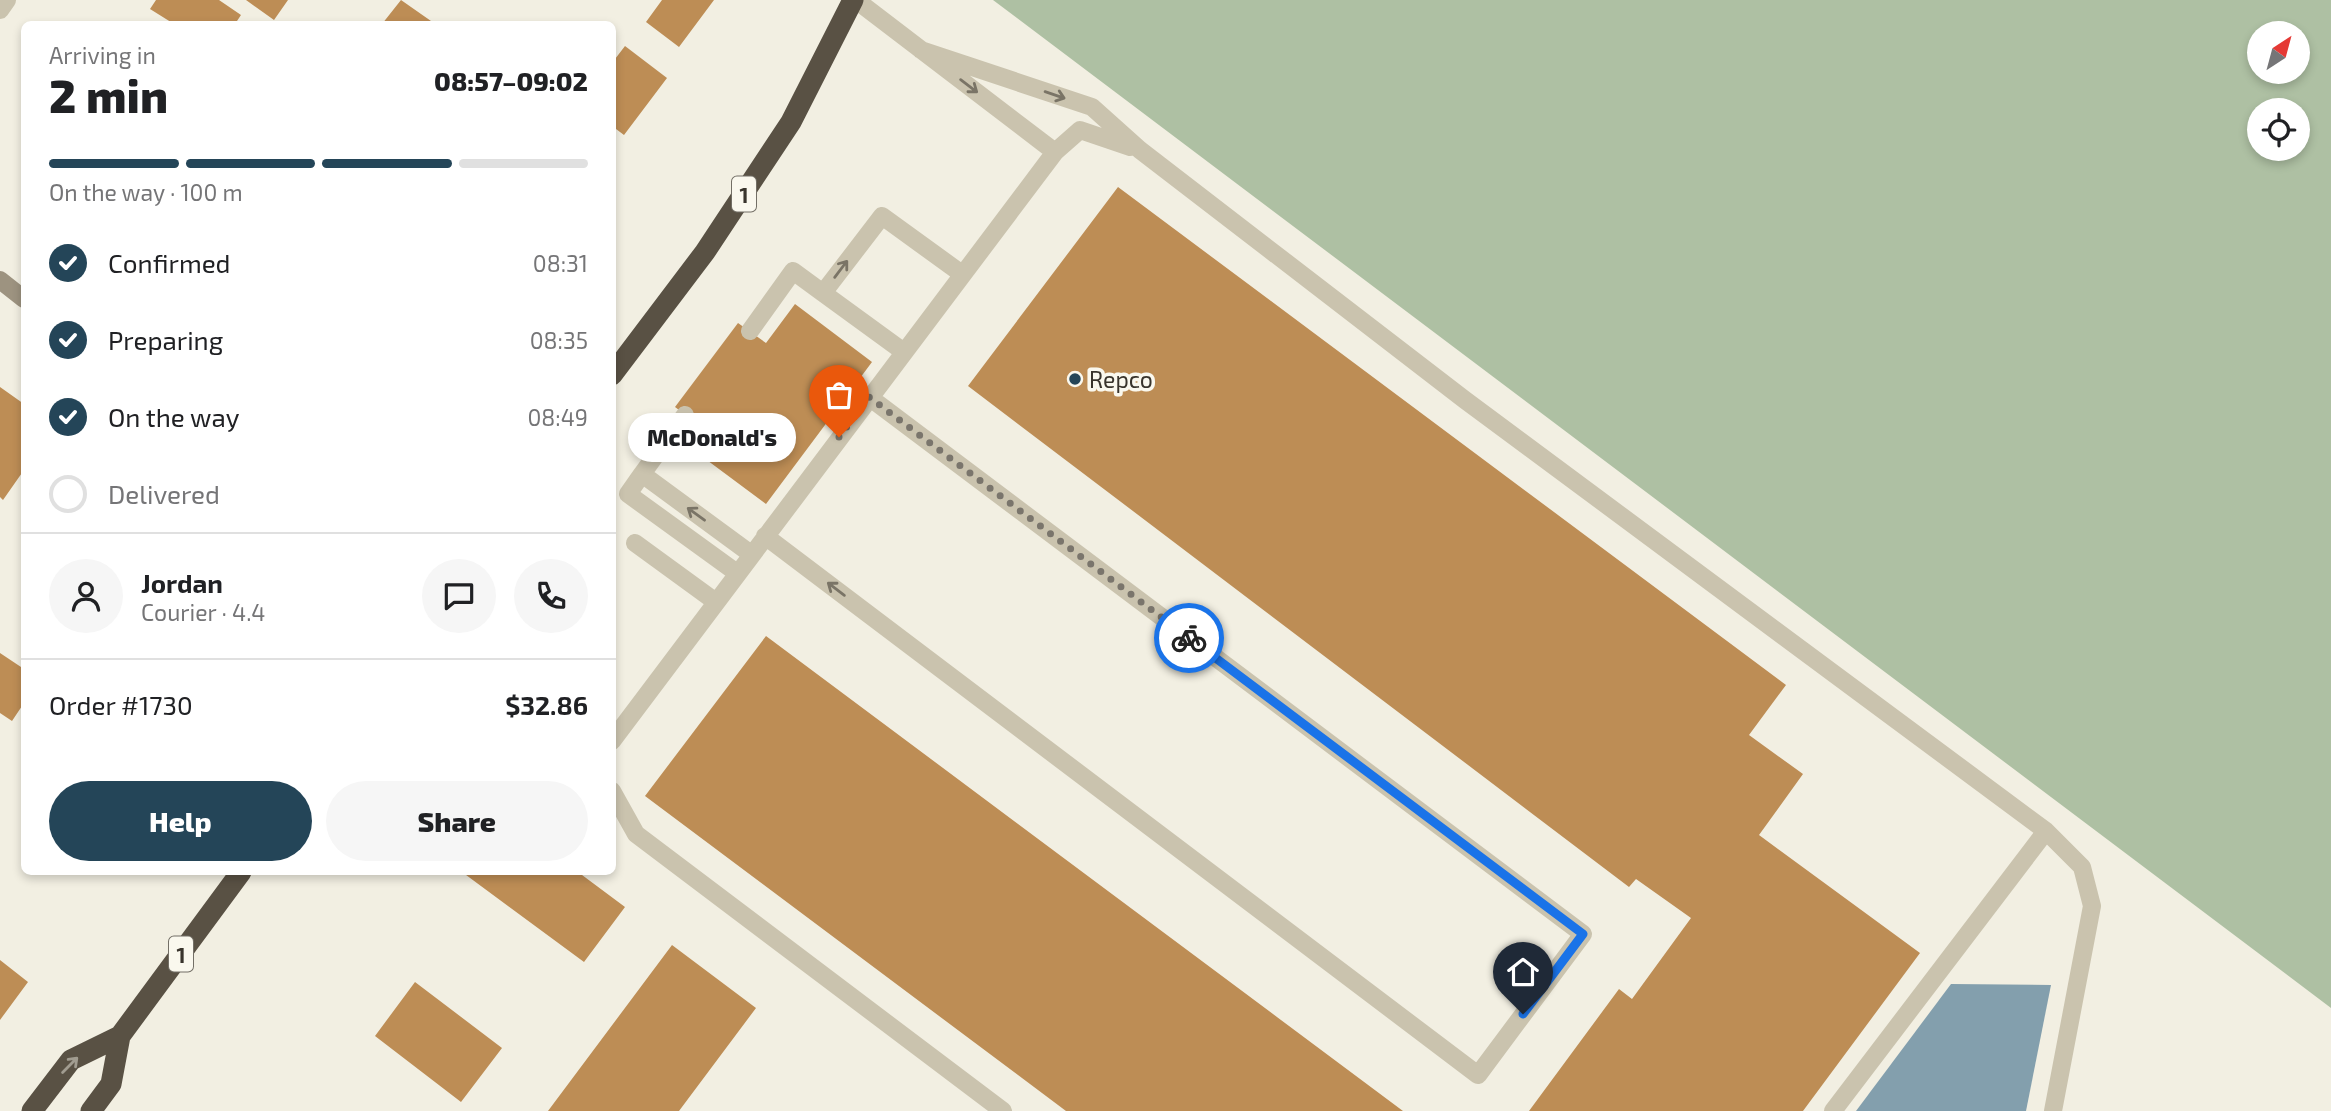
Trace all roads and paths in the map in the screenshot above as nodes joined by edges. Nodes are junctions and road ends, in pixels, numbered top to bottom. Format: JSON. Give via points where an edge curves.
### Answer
{"nodes":[{"id":1,"x":7,"y":0,"type":"edge"},
{"id":2,"x":855,"y":0,"type":"edge"},
{"id":3,"x":0,"y":10,"type":"edge"},
{"id":4,"x":920,"y":50,"type":"junction"},
{"id":5,"x":1140,"y":150,"type":"junction"},
{"id":6,"x":1055,"y":152,"type":"junction"},
{"id":7,"x":962,"y":274,"type":"junction"},
{"id":8,"x":0,"y":280,"type":"edge"},
{"id":9,"x":823,"y":293,"type":"junction"},
{"id":10,"x":21,"y":297,"type":"edge"},
{"id":11,"x":750,"y":331,"type":"dead end"},
{"id":12,"x":904,"y":352,"type":"junction"},
{"id":13,"x":616,"y":370,"type":"edge"},
{"id":14,"x":869,"y":397,"type":"junction"},
{"id":15,"x":685,"y":415,"type":"dead end"},
{"id":16,"x":642,"y":474,"type":"junction"},
{"id":17,"x":765,"y":536,"type":"junction"},
{"id":18,"x":635,"y":543,"type":"dead end"},
{"id":19,"x":751,"y":554,"type":"junction"},
{"id":20,"x":737,"y":573,"type":"junction"},
{"id":21,"x":716,"y":602,"type":"junction"},
{"id":22,"x":616,"y":736,"type":"edge"},
{"id":23,"x":616,"y":798,"type":"edge"},
{"id":24,"x":2046,"y":831,"type":"junction"},
{"id":25,"x":239,"y":875,"type":"edge"},
{"id":26,"x":120,"y":1036,"type":"junction"},
{"id":27,"x":33,"y":1111,"type":"edge"},
{"id":28,"x":91,"y":1111,"type":"edge"},
{"id":29,"x":1003,"y":1111,"type":"edge"},
{"id":30,"x":1833,"y":1111,"type":"edge"},
{"id":31,"x":2053,"y":1111,"type":"edge"}],
"edges":[{"from":1,"to":3,"type":"street"},
{"from":2,"to":4,"type":"street"},
{"from":2,"to":13,"type":"highway","number":"1","via":[[791,122],[705,252]]},
{"from":4,"to":5,"type":"street","one_way":true,"via":[[1092,107]]},
{"from":4,"to":6,"type":"street","one_way":true},
{"from":5,"to":6,"type":"street","via":[[1080,130]]},
{"from":5,"to":24,"type":"street","via":[[1465,400]]},
{"from":6,"to":7,"type":"street"},
{"from":9,"to":7,"type":"street","one_way":true,"via":[[882,216]]},
{"from":7,"to":12,"type":"street"},
{"from":8,"to":10,"type":"street"},
{"from":9,"to":11,"type":"street","via":[[793,271]]},
{"from":9,"to":12,"type":"street"},
{"from":12,"to":14,"type":"street"},
{"from":14,"to":17,"type":"street"},
{"from":14,"to":17,"type":"street","one_way":true,"via":[[1583,934],[1478,1075]]},
{"from":15,"to":16,"type":"street"},
{"from":19,"to":16,"type":"street","one_way":true},
{"from":16,"to":20,"type":"street","via":[[628,494]]},
{"from":17,"to":19,"type":"street"},
{"from":18,"to":21,"type":"street"},
{"from":19,"to":20,"type":"street"},
{"from":20,"to":21,"type":"street"},
{"from":21,"to":22,"type":"street"},
{"from":23,"to":29,"type":"street","via":[[636,834]]},
{"from":24,"to":30,"type":"street"},
{"from":24,"to":31,"type":"street","via":[[2082,867],[2092,906]]},
{"from":25,"to":26,"type":"highway","number":"1"},
{"from":27,"to":26,"type":"highway","number":"1","one_way":true,"via":[[71,1060]]},
{"from":26,"to":28,"type":"highway","number":"1","via":[[111,1084]]}]}
